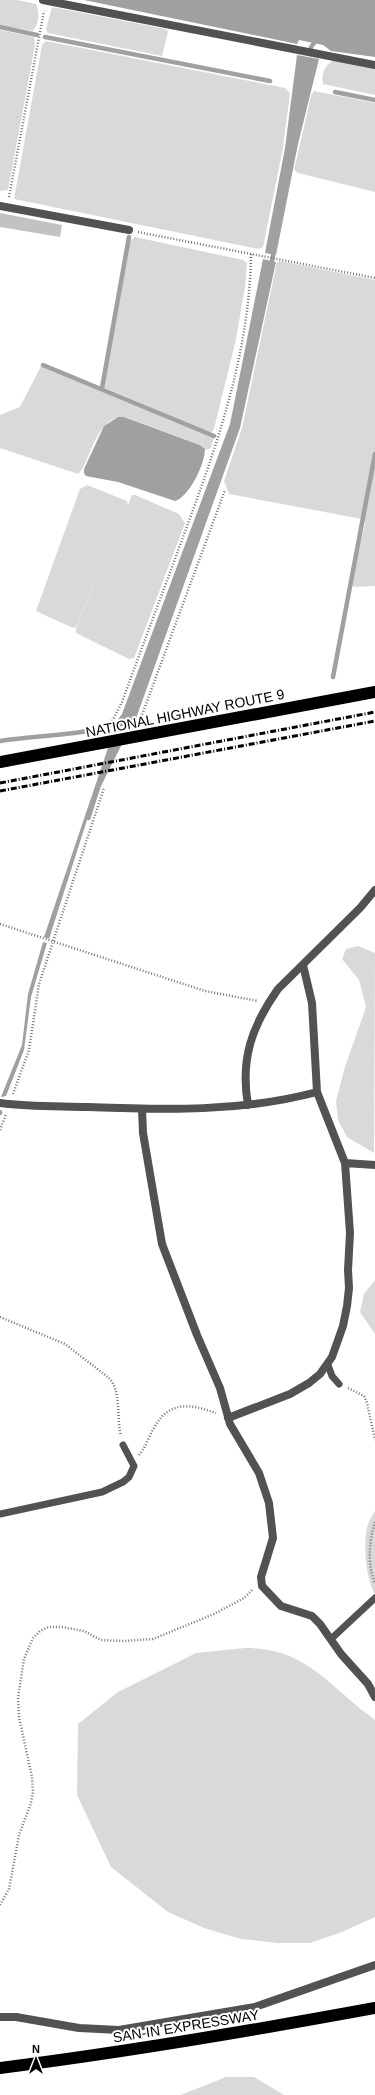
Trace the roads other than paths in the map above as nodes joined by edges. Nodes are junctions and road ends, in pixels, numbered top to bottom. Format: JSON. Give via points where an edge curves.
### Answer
{"nodes":[{"id":1,"x":44,"y":0,"type":"edge"},
{"id":2,"x":375,"y":64,"type":"edge"},
{"id":3,"x":4,"y":207,"type":"edge"},
{"id":4,"x":129,"y":230,"type":"road end"},
{"id":5,"x":375,"y":692,"type":"edge"},
{"id":6,"x":0,"y":762,"type":"edge"},
{"id":7,"x":375,"y":890,"type":"edge"},
{"id":8,"x":304,"y":965,"type":"junction"},
{"id":9,"x":317,"y":1092,"type":"junction"},
{"id":10,"x":0,"y":1103,"type":"edge"},
{"id":11,"x":248,"y":1105,"type":"junction"},
{"id":12,"x":142,"y":1109,"type":"junction"},
{"id":13,"x":345,"y":1163,"type":"junction"},
{"id":14,"x":375,"y":1165,"type":"edge"},
{"id":15,"x":328,"y":1365,"type":"junction"},
{"id":16,"x":339,"y":1384,"type":"road end"},
{"id":17,"x":228,"y":1418,"type":"junction"},
{"id":18,"x":123,"y":1445,"type":"road end"},
{"id":19,"x":0,"y":1514,"type":"edge"},
{"id":20,"x":375,"y":1598,"type":"edge"},
{"id":21,"x":331,"y":1639,"type":"junction"},
{"id":22,"x":375,"y":1697,"type":"edge"},
{"id":23,"x":375,"y":1965,"type":"edge"},
{"id":24,"x":375,"y":2008,"type":"edge"},
{"id":25,"x":0,"y":2017,"type":"edge"},
{"id":26,"x":0,"y":2068,"type":"edge"}],
"edges":[{"from":1,"to":2,"type":"street"},
{"from":3,"to":4,"type":"street"},
{"from":5,"to":6,"type":"highway","name":"NATIONAL HIGHWAY ROUTE 9"},
{"from":7,"to":8,"type":"street"},
{"from":8,"to":9,"type":"street","via":[[312,1003]]},
{"from":8,"to":11,"type":"street","via":[[278,989],[252,1034],[248,1051]]},
{"from":9,"to":11,"type":"street"},
{"from":9,"to":13,"type":"street"},
{"from":10,"to":12,"type":"street"},
{"from":11,"to":12,"type":"street","via":[[198,1110]]},
{"from":12,"to":17,"type":"street","via":[[143,1133],[159,1234],[194,1328],[220,1388]]},
{"from":13,"to":14,"type":"street"},
{"from":13,"to":15,"type":"street","via":[[350,1233],[349,1288],[343,1326]]},
{"from":15,"to":16,"type":"lane","via":[[332,1376]]},
{"from":15,"to":17,"type":"street","via":[[309,1383],[290,1394]]},
{"from":17,"to":21,"type":"street","via":[[259,1473],[269,1503],[272,1538],[262,1582],[265,1590],[281,1606],[312,1616]]},
{"from":18,"to":19,"type":"lane","via":[[134,1466],[128,1477],[115,1487],[48,1505]]},
{"from":20,"to":21,"type":"lane"},
{"from":21,"to":22,"type":"street","via":[[368,1684]]},
{"from":23,"to":25,"type":"street","via":[[255,2007],[119,2030],[79,2028],[16,2017]]},
{"from":24,"to":26,"type":"highway","name":"SAN-IN EXPRESSWAY","via":[[245,2032]]}]}
